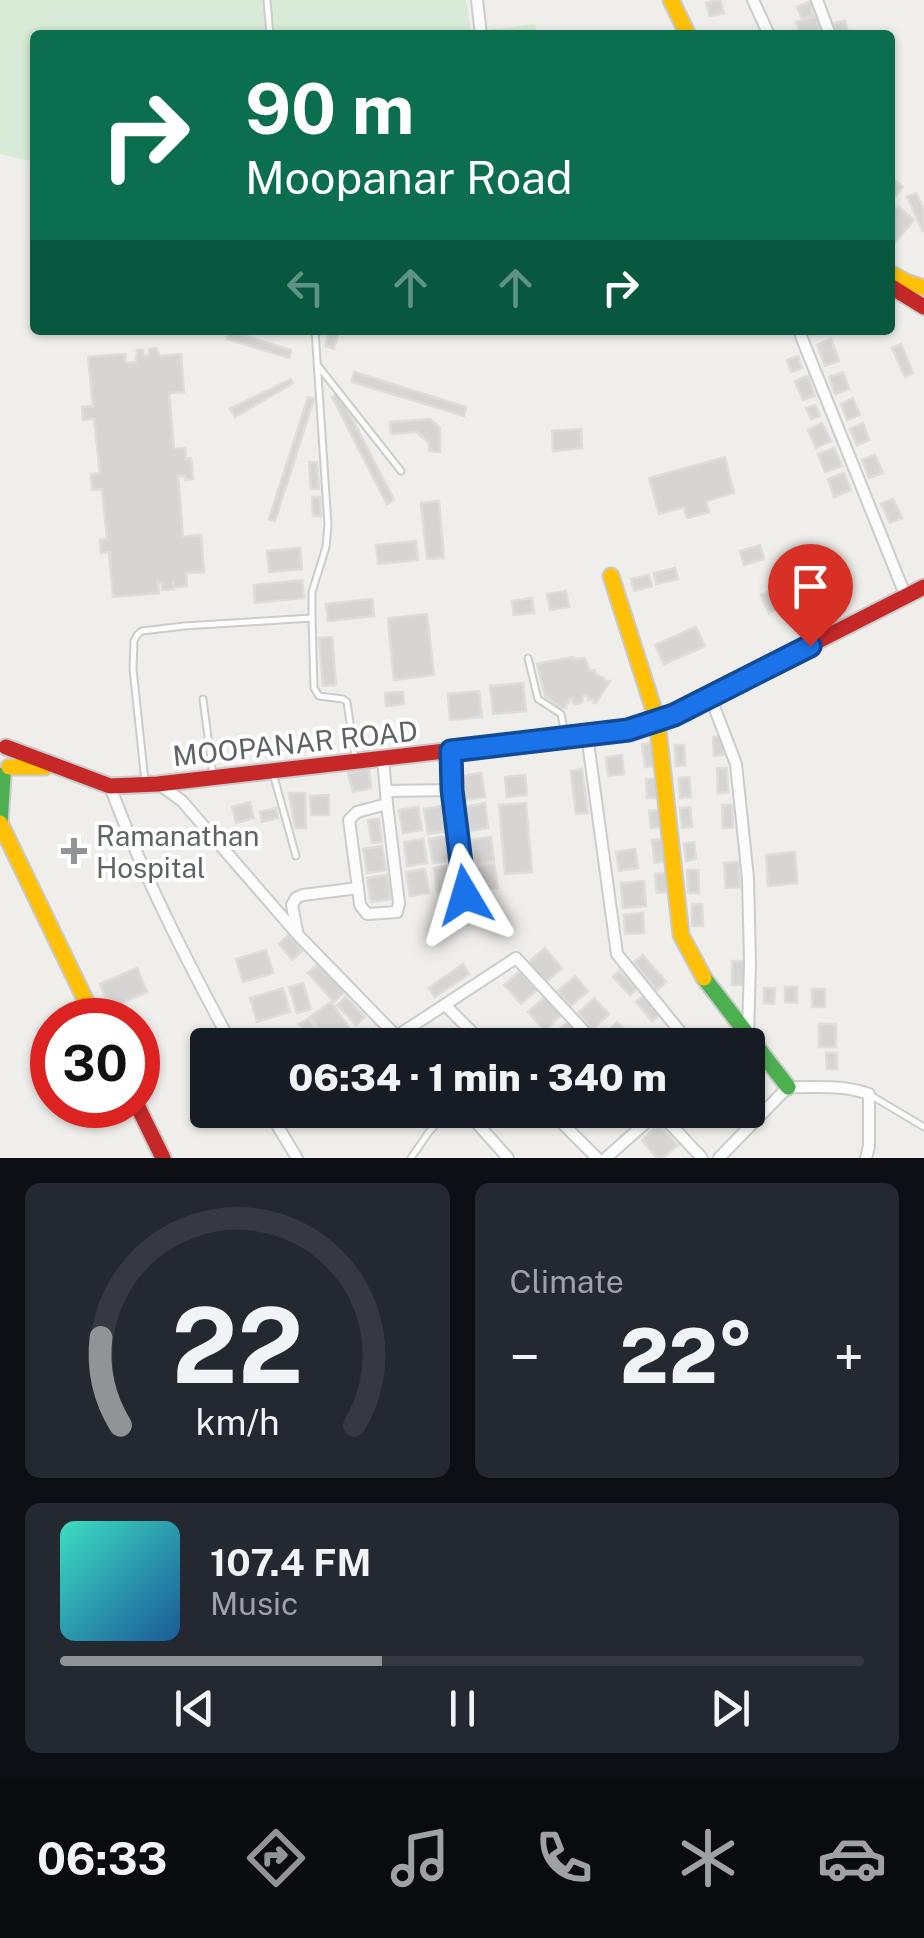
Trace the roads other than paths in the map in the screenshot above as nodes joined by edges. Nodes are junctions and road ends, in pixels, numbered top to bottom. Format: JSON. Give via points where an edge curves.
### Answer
{"nodes":[{"id":1,"x":267,"y":0,"type":"edge"},
{"id":2,"x":476,"y":0,"type":"edge"},
{"id":3,"x":671,"y":0,"type":"edge"},
{"id":4,"x":684,"y":0,"type":"edge"},
{"id":5,"x":753,"y":0,"type":"edge"},
{"id":6,"x":817,"y":0,"type":"edge"},
{"id":7,"x":270,"y":30,"type":"edge"},
{"id":8,"x":480,"y":30,"type":"edge"},
{"id":9,"x":686,"y":30,"type":"edge"},
{"id":10,"x":699,"y":30,"type":"edge"},
{"id":11,"x":767,"y":30,"type":"edge"},
{"id":12,"x":828,"y":30,"type":"edge"},
{"id":13,"x":895,"y":276,"type":"edge"},
{"id":14,"x":924,"y":288,"type":"edge"},
{"id":15,"x":895,"y":289,"type":"edge"},
{"id":16,"x":924,"y":307,"type":"edge"},
{"id":17,"x":315,"y":335,"type":"edge"},
{"id":18,"x":801,"y":336,"type":"dead end"},
{"id":19,"x":318,"y":365,"type":"junction"},
{"id":20,"x":401,"y":471,"type":"dead end"},
{"id":21,"x":611,"y":576,"type":"dead end"},
{"id":22,"x":924,"y":587,"type":"edge"},
{"id":23,"x":906,"y":597,"type":"junction"},
{"id":24,"x":312,"y":618,"type":"junction"},
{"id":25,"x":528,"y":658,"type":"dead end"},
{"id":26,"x":710,"y":696,"type":"junction"},
{"id":27,"x":203,"y":699,"type":"dead end"},
{"id":28,"x":657,"y":720,"type":"junction"},
{"id":29,"x":587,"y":735,"type":"junction"},
{"id":30,"x":566,"y":738,"type":"junction"},
{"id":31,"x":3,"y":744,"type":"edge"},
{"id":32,"x":451,"y":751,"type":"junction"},
{"id":33,"x":383,"y":758,"type":"junction"},
{"id":34,"x":356,"y":762,"type":"junction"},
{"id":35,"x":61,"y":767,"type":"junction"},
{"id":36,"x":272,"y":771,"type":"junction"},
{"id":37,"x":4,"y":773,"type":"edge"},
{"id":38,"x":213,"y":778,"type":"junction"},
{"id":39,"x":152,"y":784,"type":"junction"},
{"id":40,"x":110,"y":786,"type":"junction"},
{"id":41,"x":452,"y":790,"type":"junction"},
{"id":42,"x":386,"y":791,"type":"junction"},
{"id":43,"x":387,"y":804,"type":"junction"},
{"id":44,"x":0,"y":824,"type":"edge"},
{"id":45,"x":296,"y":856,"type":"dead end"},
{"id":46,"x":358,"y":888,"type":"junction"},
{"id":47,"x":465,"y":895,"type":"dead end"},
{"id":48,"x":298,"y":936,"type":"junction"},
{"id":49,"x":85,"y":998,"type":"edge"},
{"id":50,"x":446,"y":1006,"type":"junction"},
{"id":51,"x":223,"y":1028,"type":"edge"},
{"id":52,"x":388,"y":1028,"type":"edge"},
{"id":53,"x":418,"y":1028,"type":"edge"},
{"id":54,"x":468,"y":1028,"type":"edge"},
{"id":55,"x":581,"y":1028,"type":"edge"},
{"id":56,"x":677,"y":1028,"type":"edge"},
{"id":57,"x":742,"y":1028,"type":"edge"},
{"id":58,"x":748,"y":1028,"type":"edge"},
{"id":59,"x":765,"y":1058,"type":"edge"},
{"id":60,"x":788,"y":1087,"type":"junction"},
{"id":61,"x":869,"y":1094,"type":"junction"},
{"id":62,"x":924,"y":1127,"type":"edge"},
{"id":63,"x":148,"y":1128,"type":"edge"},
{"id":64,"x":278,"y":1128,"type":"edge"},
{"id":65,"x":433,"y":1128,"type":"edge"},
{"id":66,"x":481,"y":1128,"type":"edge"},
{"id":67,"x":567,"y":1128,"type":"edge"},
{"id":68,"x":638,"y":1128,"type":"edge"},
{"id":69,"x":674,"y":1128,"type":"edge"},
{"id":70,"x":163,"y":1158,"type":"edge"},
{"id":71,"x":296,"y":1158,"type":"edge"},
{"id":72,"x":411,"y":1158,"type":"edge"},
{"id":73,"x":508,"y":1158,"type":"edge"},
{"id":74,"x":596,"y":1158,"type":"edge"},
{"id":75,"x":606,"y":1158,"type":"edge"},
{"id":76,"x":702,"y":1158,"type":"edge"},
{"id":77,"x":719,"y":1158,"type":"edge"},
{"id":78,"x":866,"y":1158,"type":"edge"}],
"edges":[{"from":1,"to":7,"type":"lane"},
{"from":2,"to":8,"type":"street"},
{"from":3,"to":9,"type":"main road"},
{"from":4,"to":10,"type":"main road"},
{"from":5,"to":11,"type":"street"},
{"from":6,"to":12,"type":"street"},
{"from":13,"to":14,"type":"main road"},
{"from":15,"to":16,"type":"main road"},
{"from":17,"to":19,"type":"lane"},
{"from":18,"to":23,"type":"street"},
{"from":19,"to":20,"type":"lane"},
{"from":19,"to":24,"type":"lane","via":[[328,525]]},
{"from":21,"to":28,"type":"main road"},
{"from":22,"to":23,"type":"main road","name":"MOOPANAR ROAD"},
{"from":23,"to":26,"type":"main road","name":"MOOPANAR ROAD"},
{"from":24,"to":34,"type":"lane","via":[[314,688],[320,696],[347,702]]},
{"from":24,"to":39,"type":"lane","via":[[138,634],[133,669]]},
{"from":25,"to":30,"type":"lane","via":[[535,694],[561,714]]},
{"from":26,"to":28,"type":"main road","name":"MOOPANAR ROAD"},
{"from":26,"to":58,"type":"street","via":[[736,764],[748,878]]},
{"from":27,"to":38,"type":"lane"},
{"from":28,"to":29,"type":"main road","name":"MOOPANAR ROAD"},
{"from":28,"to":57,"type":"main road","via":[[681,935]]},
{"from":29,"to":30,"type":"main road","name":"MOOPANAR ROAD"},
{"from":29,"to":56,"type":"street","via":[[616,954]]},
{"from":30,"to":32,"type":"main road","name":"MOOPANAR ROAD"},
{"from":31,"to":35,"type":"main road","name":"MOOPANAR ROAD"},
{"from":31,"to":37,"type":"main road","via":[[10,756]]},
{"from":32,"to":33,"type":"main road","name":"MOOPANAR ROAD"},
{"from":32,"to":41,"type":"street"},
{"from":33,"to":34,"type":"main road","name":"MOOPANAR ROAD"},
{"from":33,"to":42,"type":"street"},
{"from":34,"to":36,"type":"main road","name":"MOOPANAR ROAD"},
{"from":35,"to":37,"type":"main road","name":"MOOPANAR ROAD"},
{"from":35,"to":40,"type":"main road","name":"MOOPANAR ROAD"},
{"from":36,"to":38,"type":"main road","name":"MOOPANAR ROAD"},
{"from":36,"to":45,"type":"lane"},
{"from":37,"to":44,"type":"main road"},
{"from":38,"to":39,"type":"main road","name":"MOOPANAR ROAD"},
{"from":39,"to":40,"type":"main road","name":"MOOPANAR ROAD"},
{"from":39,"to":48,"type":"street","via":[[182,801]]},
{"from":40,"to":51,"type":"street"},
{"from":41,"to":42,"type":"street"},
{"from":41,"to":47,"type":"street"},
{"from":42,"to":43,"type":"street"},
{"from":43,"to":46,"type":"street","via":[[349,820]]},
{"from":43,"to":46,"type":"street","via":[[398,912],[367,914]]},
{"from":44,"to":49,"type":"main road"},
{"from":46,"to":48,"type":"street","via":[[296,898]]},
{"from":48,"to":52,"type":"street"},
{"from":50,"to":53,"type":"street"},
{"from":50,"to":54,"type":"street"},
{"from":50,"to":55,"type":"street","via":[[516,958]]},
{"from":59,"to":60,"type":"main road"},
{"from":60,"to":61,"type":"street","via":[[836,1086]]},
{"from":60,"to":77,"type":"street"},
{"from":61,"to":62,"type":"lane"},
{"from":61,"to":78,"type":"street"},
{"from":63,"to":70,"type":"main road"},
{"from":64,"to":71,"type":"street"},
{"from":65,"to":72,"type":"lane"},
{"from":66,"to":73,"type":"street"},
{"from":67,"to":74,"type":"street"},
{"from":68,"to":75,"type":"street"},
{"from":69,"to":76,"type":"street"}]}
